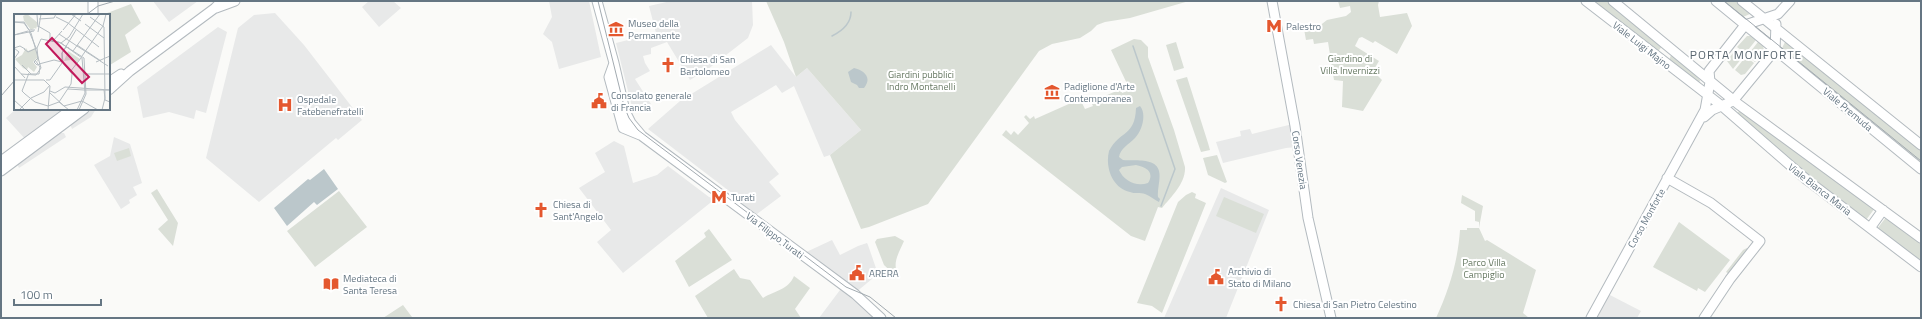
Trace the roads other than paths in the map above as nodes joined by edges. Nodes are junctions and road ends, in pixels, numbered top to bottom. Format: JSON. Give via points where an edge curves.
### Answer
{"nodes":[{"id":1,"x":222,"y":1,"type":"edge"},
{"id":2,"x":235,"y":1,"type":"edge"},
{"id":3,"x":597,"y":1,"type":"edge"},
{"id":4,"x":1272,"y":1,"type":"edge"},
{"id":5,"x":1586,"y":1,"type":"edge"},
{"id":6,"x":1613,"y":1,"type":"edge"},
{"id":7,"x":1716,"y":1,"type":"edge"},
{"id":8,"x":1742,"y":1,"type":"edge"},
{"id":9,"x":1790,"y":1,"type":"edge"},
{"id":10,"x":1794,"y":1,"type":"edge"},
{"id":11,"x":215,"y":8,"type":"junction"},
{"id":12,"x":1766,"y":19,"type":"junction"},
{"id":13,"x":1745,"y":25,"type":"junction"},
{"id":14,"x":1775,"y":27,"type":"junction"},
{"id":15,"x":1671,"y":48,"type":"junction"},
{"id":16,"x":1775,"y":50,"type":"junction"},
{"id":17,"x":1664,"y":63,"type":"junction"},
{"id":18,"x":110,"y":72,"type":"edge"},
{"id":19,"x":126,"y":72,"type":"junction"},
{"id":20,"x":110,"y":81,"type":"edge"},
{"id":21,"x":1710,"y":82,"type":"junction"},
{"id":22,"x":110,"y":89,"type":"edge"},
{"id":23,"x":1707,"y":95,"type":"junction"},
{"id":24,"x":1733,"y":101,"type":"junction"},
{"id":25,"x":1722,"y":106,"type":"junction"},
{"id":26,"x":71,"y":110,"type":"edge"},
{"id":27,"x":83,"y":110,"type":"edge"},
{"id":28,"x":1701,"y":119,"type":"junction"},
{"id":29,"x":1921,"y":145,"type":"edge"},
{"id":30,"x":1,"y":161,"type":"edge"},
{"id":31,"x":1921,"y":169,"type":"edge"},
{"id":32,"x":1,"y":171,"type":"edge"},
{"id":33,"x":1667,"y":178,"type":"junction"},
{"id":34,"x":1883,"y":210,"type":"junction"},
{"id":35,"x":1870,"y":228,"type":"junction"},
{"id":36,"x":1921,"y":238,"type":"edge"},
{"id":37,"x":1921,"y":267,"type":"edge"},
{"id":38,"x":874,"y":315,"type":"edge"},
{"id":39,"x":881,"y":318,"type":"edge"},
{"id":40,"x":1331,"y":318,"type":"edge"},
{"id":41,"x":1591,"y":318,"type":"edge"},
{"id":42,"x":1704,"y":318,"type":"edge"}],
"edges":[{"from":1,"to":11,"type":"street"},
{"from":2,"to":11,"type":"street"},
{"from":3,"to":38,"type":"street","name":"Via Filippo Turati","via":[[614,63],[609,77],[627,125],[642,136],[648,137],[676,162],[855,294]]},
{"from":4,"to":40,"type":"street","name":"Corso Venezia","via":[[1295,126],[1308,218]]},
{"from":5,"to":17,"type":"street","name":"Viale Luigi Majno"},
{"from":6,"to":15,"type":"street","name":"Viale Luigi Majno"},
{"from":7,"to":13,"type":"street","name":"Viale Premuda"},
{"from":8,"to":12,"type":"street","name":"Viale Premuda"},
{"from":9,"to":12,"type":"street","via":[[1778,14]]},
{"from":10,"to":14,"type":"street","via":[[1776,21]]},
{"from":11,"to":19,"type":"street"},
{"from":12,"to":13,"type":"street"},
{"from":12,"to":14,"type":"street","name":"Viale Premuda"},
{"from":13,"to":16,"type":"street","name":"Viale Premuda"},
{"from":13,"to":21,"type":"street","name":"Corso Monforte","via":[[1709,71]]},
{"from":14,"to":16,"type":"street"},
{"from":14,"to":29,"type":"street","name":"Viale Premuda"},
{"from":15,"to":17,"type":"street"},
{"from":15,"to":21,"type":"street","name":"Viale Luigi Majno"},
{"from":16,"to":24,"type":"street"},
{"from":16,"to":31,"type":"street","name":"Viale Premuda"},
{"from":17,"to":23,"type":"street","name":"Viale Luigi Majno"},
{"from":18,"to":19,"type":"street"},
{"from":19,"to":20,"type":"street"},
{"from":19,"to":22,"type":"street"},
{"from":21,"to":23,"type":"street","name":"Corso Monforte"},
{"from":21,"to":24,"type":"street","name":"Viale Bianca Maria"},
{"from":23,"to":25,"type":"street","name":"Viale Bianca Maria"},
{"from":23,"to":28,"type":"street","name":"Corso Monforte","via":[[1707,106]]},
{"from":24,"to":25,"type":"street","name":"Corso Monforte"},
{"from":24,"to":34,"type":"street","name":"Viale Bianca Maria"},
{"from":25,"to":28,"type":"street","name":"Corso Monforte"},
{"from":25,"to":35,"type":"street","name":"Viale Bianca Maria","via":[[1807,180]]},
{"from":26,"to":30,"type":"street"},
{"from":27,"to":32,"type":"street"},
{"from":28,"to":33,"type":"street","name":"Corso Monforte"},
{"from":33,"to":41,"type":"street","name":"Corso Monforte"},
{"from":33,"to":42,"type":"street","via":[[1711,203],[1760,241]]},
{"from":34,"to":35,"type":"street"},
{"from":34,"to":36,"type":"street","name":"Viale Bianca Maria"},
{"from":35,"to":37,"type":"street","name":"Viale Bianca Maria"},
{"from":38,"to":39,"type":"street","name":"Via Filippo Turati"}]}
